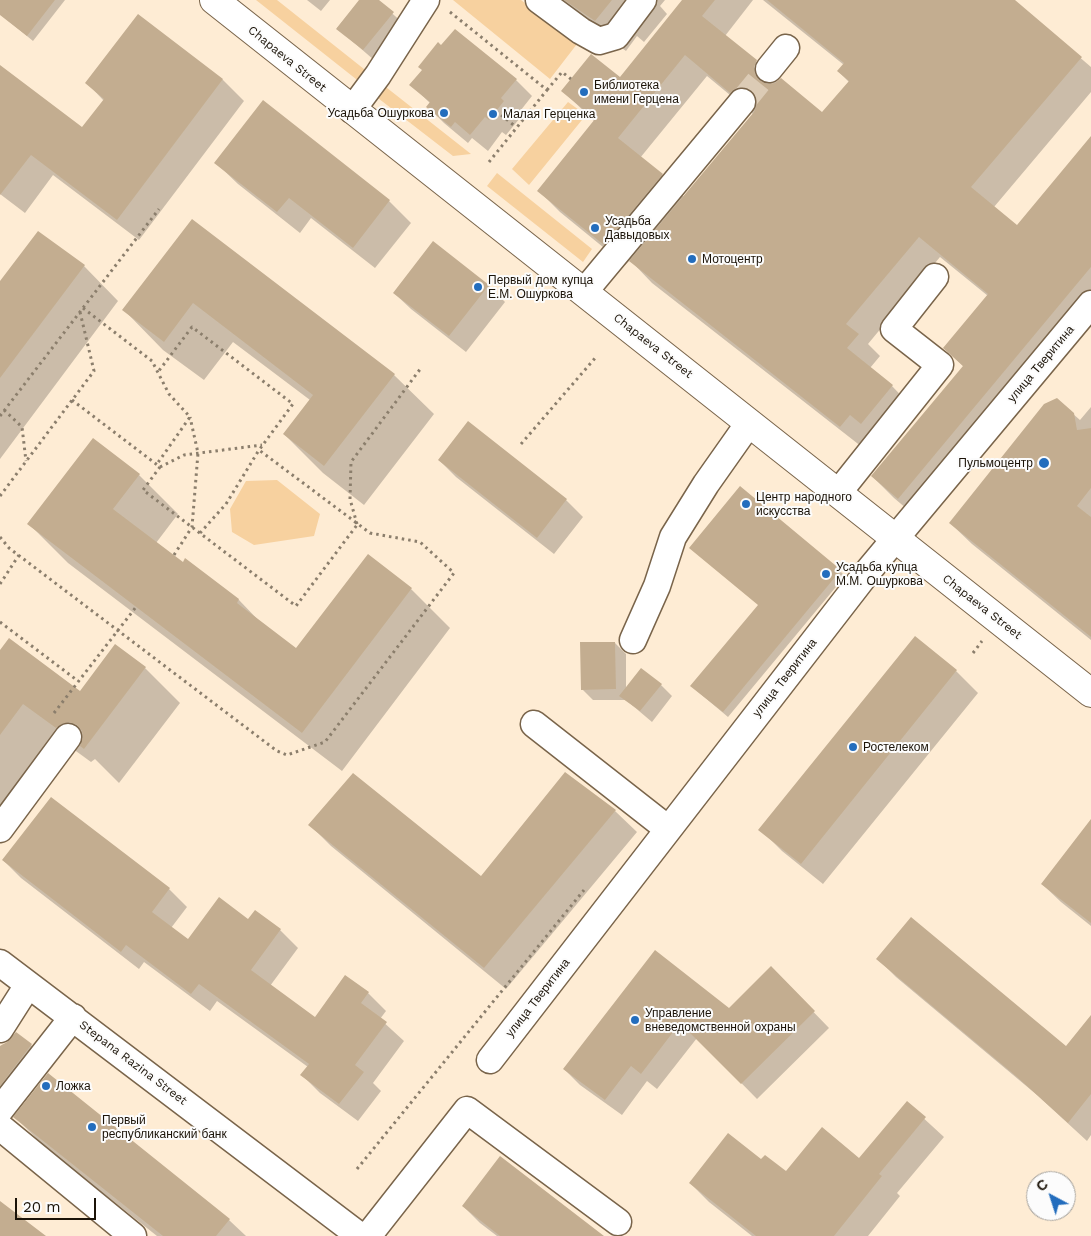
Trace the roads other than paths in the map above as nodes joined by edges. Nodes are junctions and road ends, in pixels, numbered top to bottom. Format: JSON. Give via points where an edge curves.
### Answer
{"nodes":[{"id":1,"x":214,"y":0,"type":"edge"},
{"id":2,"x":539,"y":0,"type":"edge"},
{"id":3,"x":644,"y":0,"type":"edge"},
{"id":4,"x":435,"y":4,"type":"edge"},
{"id":5,"x":786,"y":48,"type":"dead end"},
{"id":6,"x":769,"y":69,"type":"tunnel mouth"},
{"id":7,"x":742,"y":102,"type":"tunnel mouth"},
{"id":8,"x":352,"y":110,"type":"junction"},
{"id":9,"x":935,"y":277,"type":"dead end"},
{"id":10,"x":584,"y":292,"type":"junction"},
{"id":11,"x":1091,"y":304,"type":"edge"},
{"id":12,"x":749,"y":423,"type":"junction"},
{"id":13,"x":838,"y":494,"type":"junction"},
{"id":14,"x":895,"y":538,"type":"junction"},
{"id":15,"x":633,"y":640,"type":"dead end"},
{"id":16,"x":1091,"y":693,"type":"edge"},
{"id":17,"x":534,"y":724,"type":"dead end"},
{"id":18,"x":68,"y":738,"type":"dead end"},
{"id":19,"x":0,"y":829,"type":"edge"},
{"id":20,"x":668,"y":829,"type":"junction"},
{"id":21,"x":0,"y":963,"type":"edge"},
{"id":22,"x":28,"y":985,"type":"junction"},
{"id":23,"x":73,"y":1017,"type":"junction"},
{"id":24,"x":0,"y":1029,"type":"edge"},
{"id":25,"x":490,"y":1060,"type":"dead end"},
{"id":26,"x":0,"y":1110,"type":"edge"},
{"id":27,"x":0,"y":1127,"type":"edge"},
{"id":28,"x":618,"y":1222,"type":"dead end"},
{"id":29,"x":133,"y":1236,"type":"edge"},
{"id":30,"x":360,"y":1236,"type":"edge"},
{"id":31,"x":368,"y":1236,"type":"edge"}],
"edges":[{"from":1,"to":8,"type":"main road","name":"Chapaeva Street"},
{"from":2,"to":3,"type":"street","via":[[598,40],[616,36]]},
{"from":4,"to":8,"type":"street"},
{"from":5,"to":6,"type":"street"},
{"from":7,"to":10,"type":"street"},
{"from":8,"to":10,"type":"main road","name":"Chapaeva Street"},
{"from":9,"to":13,"type":"street","via":[[894,329],[940,365]]},
{"from":10,"to":12,"type":"main road","name":"Chapaeva Street"},
{"from":11,"to":14,"type":"street","name":"улица Тверитина"},
{"from":12,"to":13,"type":"main road","name":"Chapaeva Street"},
{"from":12,"to":15,"type":"street","via":[[673,537],[657,586]]},
{"from":13,"to":14,"type":"main road","name":"Chapaeva Street"},
{"from":14,"to":16,"type":"main road","name":"Chapaeva Street"},
{"from":14,"to":20,"type":"street","name":"улица Тверитина"},
{"from":17,"to":20,"type":"street"},
{"from":18,"to":19,"type":"street"},
{"from":20,"to":25,"type":"street","name":"улица Тверитина"},
{"from":21,"to":22,"type":"street","name":"Stepana Razina Street"},
{"from":22,"to":23,"type":"street","name":"Stepana Razina Street"},
{"from":22,"to":24,"type":"street"},
{"from":23,"to":26,"type":"street"},
{"from":23,"to":30,"type":"street","name":"Stepana Razina Street"},
{"from":27,"to":29,"type":"street"},
{"from":28,"to":31,"type":"street","via":[[467,1110]]}]}
